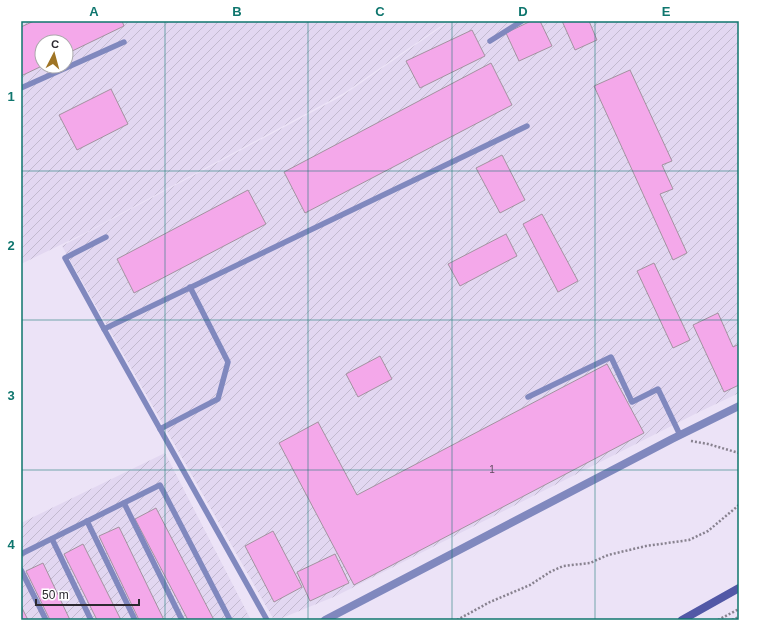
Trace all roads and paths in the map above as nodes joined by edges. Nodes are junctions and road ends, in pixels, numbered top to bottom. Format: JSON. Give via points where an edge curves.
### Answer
{"nodes":[{"id":1,"x":522,"y":21,"type":"edge"},
{"id":2,"x":490,"y":41,"type":"dead end"},
{"id":3,"x":124,"y":42,"type":"dead end"},
{"id":4,"x":21,"y":88,"type":"edge"},
{"id":5,"x":527,"y":126,"type":"dead end"},
{"id":6,"x":106,"y":236,"type":"dead end"},
{"id":7,"x":190,"y":287,"type":"junction"},
{"id":8,"x":104,"y":329,"type":"junction"},
{"id":9,"x":528,"y":397,"type":"dead end"},
{"id":10,"x":739,"y":406,"type":"edge"},
{"id":11,"x":160,"y":429,"type":"junction"},
{"id":12,"x":680,"y":435,"type":"junction"},
{"id":13,"x":672,"y":438,"type":"junction"},
{"id":14,"x":739,"y":453,"type":"edge"},
{"id":15,"x":124,"y":503,"type":"junction"},
{"id":16,"x":739,"y":505,"type":"edge"},
{"id":17,"x":87,"y":521,"type":"junction"},
{"id":18,"x":52,"y":539,"type":"junction"},
{"id":19,"x":21,"y":554,"type":"edge"},
{"id":20,"x":21,"y":570,"type":"edge"},
{"id":21,"x":739,"y":588,"type":"edge"},
{"id":22,"x":739,"y":609,"type":"edge"},
{"id":23,"x":739,"y":616,"type":"edge"},
{"id":24,"x":46,"y":620,"type":"edge"},
{"id":25,"x":91,"y":620,"type":"edge"},
{"id":26,"x":135,"y":620,"type":"edge"},
{"id":27,"x":182,"y":620,"type":"edge"},
{"id":28,"x":230,"y":620,"type":"edge"},
{"id":29,"x":267,"y":620,"type":"edge"},
{"id":30,"x":325,"y":620,"type":"edge"},
{"id":31,"x":457,"y":620,"type":"edge"},
{"id":32,"x":682,"y":620,"type":"edge"},
{"id":33,"x":718,"y":620,"type":"edge"},
{"id":34,"x":732,"y":620,"type":"edge"}],
"edges":[{"from":1,"to":2,"type":"lane"},
{"from":3,"to":4,"type":"lane"},
{"from":5,"to":7,"type":"lane"},
{"from":6,"to":8,"type":"lane","via":[[65,258]]},
{"from":7,"to":8,"type":"lane"},
{"from":7,"to":11,"type":"lane","via":[[228,362],[218,399]]},
{"from":8,"to":11,"type":"lane"},
{"from":9,"to":12,"type":"lane","via":[[611,357],[632,402],[658,389]]},
{"from":10,"to":12,"type":"street"},
{"from":11,"to":29,"type":"lane"},
{"from":12,"to":13,"type":"street"},
{"from":13,"to":14,"type":"path","via":[[708,444]]},
{"from":13,"to":30,"type":"street"},
{"from":15,"to":17,"type":"lane"},
{"from":15,"to":27,"type":"lane"},
{"from":15,"to":28,"type":"lane","via":[[160,484]]},
{"from":16,"to":31,"type":"path","via":[[708,531],[689,540],[646,546],[590,562],[562,566],[530,585]]},
{"from":17,"to":18,"type":"lane"},
{"from":17,"to":26,"type":"lane"},
{"from":18,"to":19,"type":"lane"},
{"from":18,"to":25,"type":"lane"},
{"from":20,"to":24,"type":"lane"},
{"from":21,"to":32,"type":"main road"},
{"from":22,"to":33,"type":"path"},
{"from":23,"to":34,"type":"path"}]}
